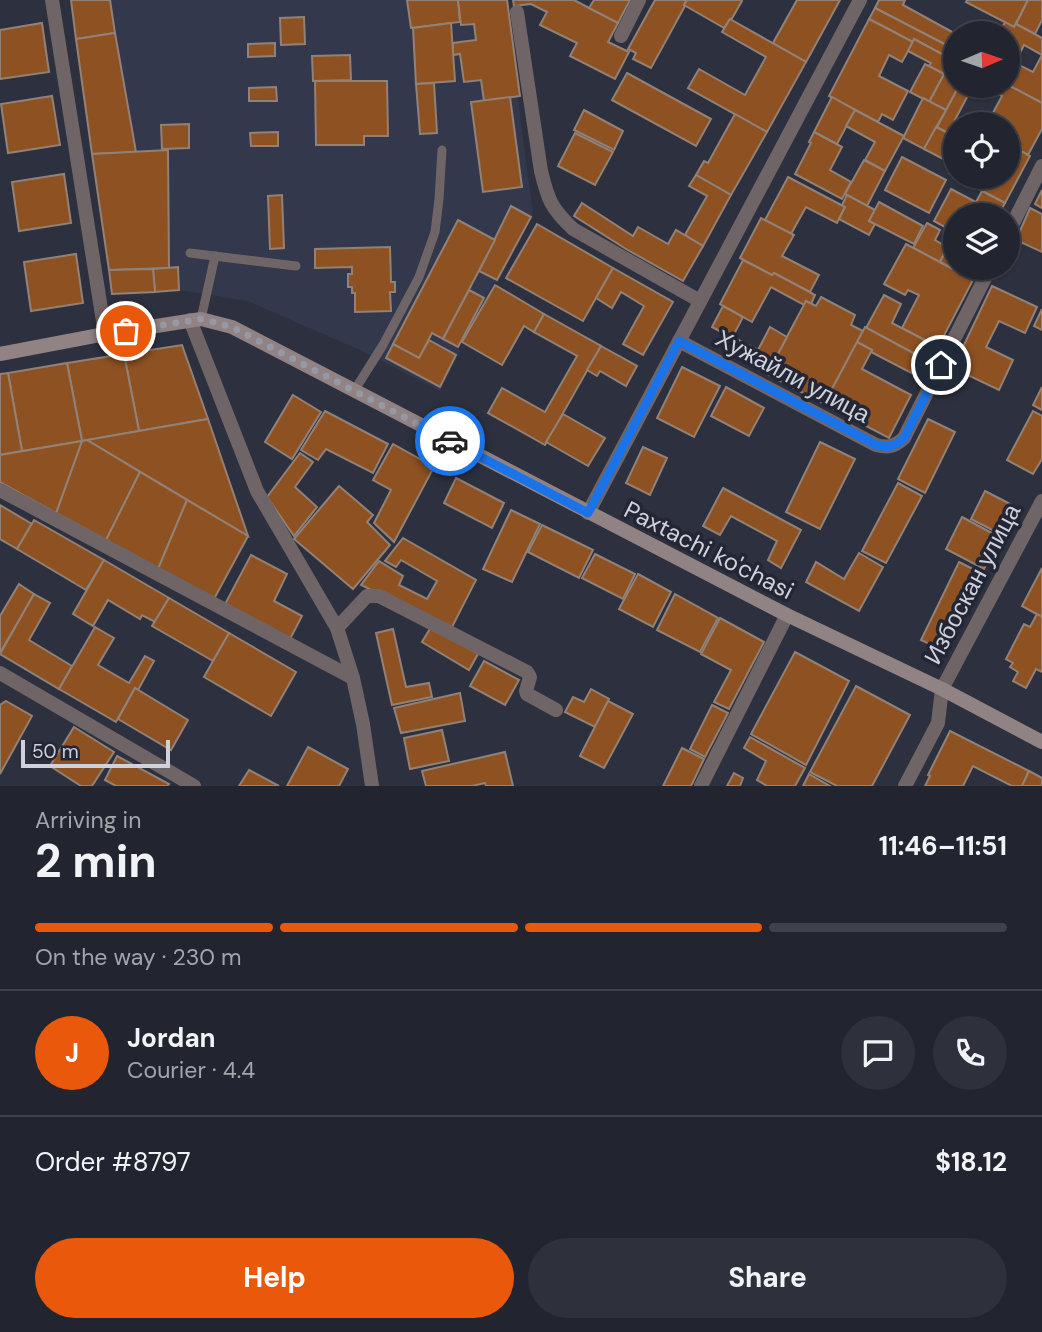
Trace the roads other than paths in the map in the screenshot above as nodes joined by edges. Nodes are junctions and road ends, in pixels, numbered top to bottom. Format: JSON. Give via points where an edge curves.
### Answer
{"nodes":[{"id":1,"x":52,"y":0,"type":"edge"},
{"id":2,"x":639,"y":0,"type":"edge"},
{"id":3,"x":860,"y":0,"type":"edge"},
{"id":4,"x":517,"y":12,"type":"dead end"},
{"id":5,"x":621,"y":36,"type":"dead end"},
{"id":6,"x":442,"y":149,"type":"dead end"},
{"id":7,"x":1042,"y":166,"type":"edge"},
{"id":8,"x":1020,"y":209,"type":"edge"},
{"id":9,"x":190,"y":253,"type":"dead end"},
{"id":10,"x":215,"y":256,"type":"junction"},
{"id":11,"x":296,"y":266,"type":"dead end"},
{"id":12,"x":984,"y":280,"type":"edge"},
{"id":13,"x":700,"y":301,"type":"junction"},
{"id":14,"x":195,"y":320,"type":"junction"},
{"id":15,"x":105,"y":334,"type":"junction"},
{"id":16,"x":679,"y":341,"type":"junction"},
{"id":17,"x":0,"y":354,"type":"edge"},
{"id":18,"x":354,"y":391,"type":"junction"},
{"id":19,"x":0,"y":490,"type":"edge"},
{"id":20,"x":1042,"y":501,"type":"edge"},
{"id":21,"x":588,"y":513,"type":"junction"},
{"id":22,"x":787,"y":615,"type":"junction"},
{"id":23,"x":337,"y":628,"type":"junction"},
{"id":24,"x":0,"y":673,"type":"edge"},
{"id":25,"x":353,"y":678,"type":"junction"},
{"id":26,"x":942,"y":689,"type":"junction"},
{"id":27,"x":556,"y":710,"type":"dead end"},
{"id":28,"x":1042,"y":742,"type":"edge"},
{"id":29,"x":194,"y":786,"type":"edge"},
{"id":30,"x":372,"y":786,"type":"edge"},
{"id":31,"x":701,"y":786,"type":"edge"},
{"id":32,"x":905,"y":786,"type":"edge"}],
"edges":[{"from":1,"to":15,"type":"street"},
{"from":2,"to":5,"type":"street"},
{"from":3,"to":13,"type":"street","name":"Хужайли улица"},
{"from":4,"to":13,"type":"street","via":[[541,171],[557,214],[573,229]]},
{"from":6,"to":18,"type":"lane","via":[[435,232],[419,277]]},
{"from":7,"to":8,"type":"street"},
{"from":9,"to":10,"type":"lane"},
{"from":10,"to":11,"type":"lane"},
{"from":10,"to":14,"type":"lane"},
{"from":12,"to":16,"type":"street","name":"Хужайли улица","via":[[896,446],[876,445]]},
{"from":13,"to":16,"type":"street","name":"Хужайли улица"},
{"from":14,"to":15,"type":"street","name":"Paxtachi ko'chasi"},
{"from":14,"to":18,"type":"street","name":"Paxtachi ko'chasi","via":[[232,327]]},
{"from":14,"to":23,"type":"street","via":[[257,491]]},
{"from":15,"to":17,"type":"street","name":"Paxtachi ko'chasi"},
{"from":16,"to":21,"type":"street","name":"Хужайли улица"},
{"from":18,"to":21,"type":"street","name":"Paxtachi ko'chasi"},
{"from":19,"to":25,"type":"street"},
{"from":20,"to":26,"type":"street","name":"Избоскан улица"},
{"from":21,"to":22,"type":"street","name":"Paxtachi ko'chasi"},
{"from":22,"to":26,"type":"street","name":"Paxtachi ko'chasi"},
{"from":22,"to":31,"type":"street"},
{"from":23,"to":25,"type":"street"},
{"from":23,"to":27,"type":"street","via":[[367,596],[379,596],[527,672],[527,694]]},
{"from":24,"to":29,"type":"street"},
{"from":25,"to":30,"type":"street"},
{"from":26,"to":28,"type":"street","name":"Paxtachi ko'chasi"},
{"from":26,"to":32,"type":"street","via":[[938,723]]}]}
